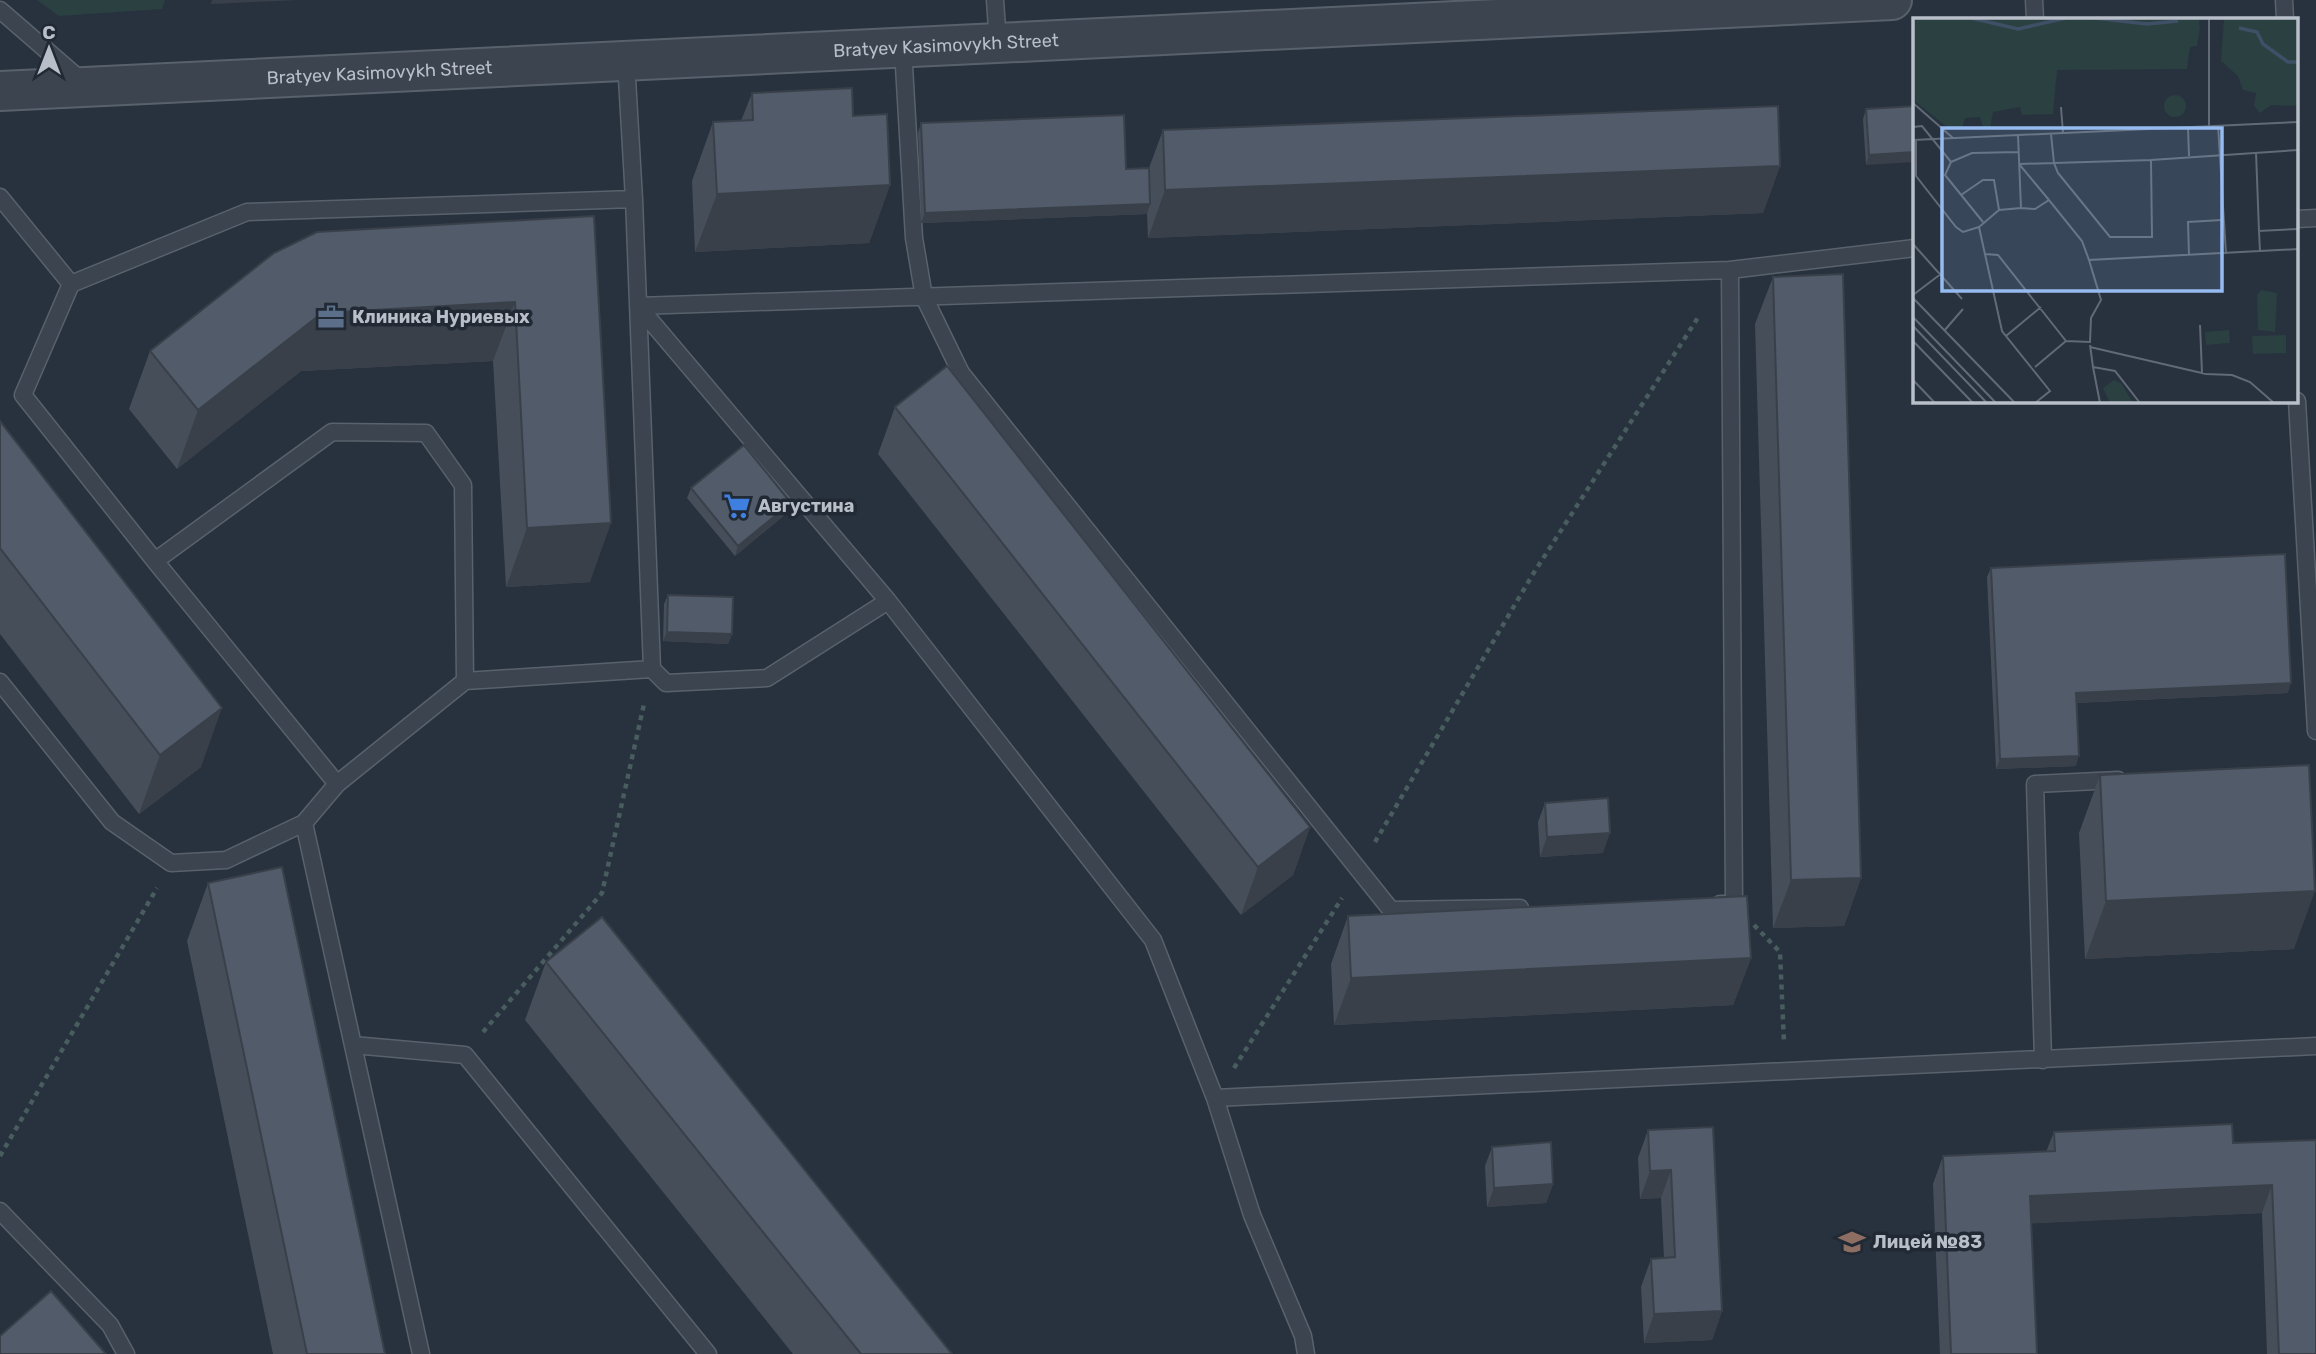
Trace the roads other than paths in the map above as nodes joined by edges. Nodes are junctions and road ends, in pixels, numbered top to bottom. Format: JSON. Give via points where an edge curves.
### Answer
{"nodes":[{"id":1,"x":995,"y":0,"type":"edge"},
{"id":2,"x":1892,"y":0,"type":"edge"},
{"id":3,"x":2034,"y":0,"type":"edge"},
{"id":4,"x":2284,"y":0,"type":"edge"},
{"id":5,"x":0,"y":10,"type":"edge"},
{"id":6,"x":2035,"y":18,"type":"edge"},
{"id":7,"x":2285,"y":18,"type":"edge"},
{"id":8,"x":998,"y":44,"type":"junction"},
{"id":9,"x":903,"y":49,"type":"junction"},
{"id":10,"x":626,"y":61,"type":"junction"},
{"id":11,"x":89,"y":87,"type":"junction"},
{"id":12,"x":0,"y":91,"type":"edge"},
{"id":13,"x":0,"y":197,"type":"edge"},
{"id":14,"x":634,"y":199,"type":"junction"},
{"id":15,"x":2316,"y":218,"type":"edge"},
{"id":16,"x":2298,"y":219,"type":"edge"},
{"id":17,"x":1913,"y":247,"type":"edge"},
{"id":18,"x":1730,"y":270,"type":"junction"},
{"id":19,"x":71,"y":284,"type":"junction"},
{"id":20,"x":924,"y":297,"type":"junction"},
{"id":21,"x":638,"y":306,"type":"junction"},
{"id":22,"x":2297,"y":402,"type":"edge"},
{"id":23,"x":155,"y":561,"type":"junction"},
{"id":24,"x":888,"y":601,"type":"junction"},
{"id":25,"x":652,"y":669,"type":"junction"},
{"id":26,"x":465,"y":681,"type":"junction"},
{"id":27,"x":0,"y":682,"type":"edge"},
{"id":28,"x":2316,"y":731,"type":"edge"},
{"id":29,"x":2129,"y":779,"type":"edge"},
{"id":30,"x":337,"y":784,"type":"junction"},
{"id":31,"x":304,"y":824,"type":"junction"},
{"id":32,"x":1707,"y":904,"type":"edge"},
{"id":33,"x":1542,"y":907,"type":"edge"},
{"id":34,"x":353,"y":1045,"type":"junction"},
{"id":35,"x":2316,"y":1046,"type":"edge"},
{"id":36,"x":2043,"y":1060,"type":"junction"},
{"id":37,"x":1215,"y":1098,"type":"junction"},
{"id":38,"x":0,"y":1211,"type":"edge"},
{"id":39,"x":126,"y":1354,"type":"edge"},
{"id":40,"x":421,"y":1354,"type":"edge"},
{"id":41,"x":708,"y":1354,"type":"edge"},
{"id":42,"x":1306,"y":1354,"type":"edge"}],
"edges":[{"from":1,"to":8,"type":"lane"},
{"from":2,"to":8,"type":"street","name":"Bratyev Kasimovykh Street"},
{"from":3,"to":6,"type":"lane"},
{"from":4,"to":7,"type":"lane"},
{"from":5,"to":11,"type":"lane"},
{"from":8,"to":9,"type":"street","name":"Bratyev Kasimovykh Street"},
{"from":9,"to":10,"type":"street","name":"Bratyev Kasimovykh Street"},
{"from":9,"to":20,"type":"lane","via":[[914,238]]},
{"from":10,"to":11,"type":"street","name":"Bratyev Kasimovykh Street"},
{"from":10,"to":14,"type":"lane"},
{"from":11,"to":12,"type":"street","name":"Bratyev Kasimovykh Street"},
{"from":13,"to":19,"type":"lane"},
{"from":14,"to":19,"type":"lane","via":[[247,212]]},
{"from":14,"to":21,"type":"lane"},
{"from":15,"to":16,"type":"lane"},
{"from":17,"to":18,"type":"lane"},
{"from":18,"to":20,"type":"lane"},
{"from":18,"to":32,"type":"lane","via":[[1734,904]]},
{"from":19,"to":23,"type":"lane","via":[[23,395]]},
{"from":20,"to":21,"type":"lane"},
{"from":20,"to":33,"type":"lane","via":[[961,373],[1391,910]]},
{"from":21,"to":24,"type":"lane"},
{"from":21,"to":25,"type":"lane"},
{"from":22,"to":28,"type":"lane"},
{"from":23,"to":26,"type":"lane","via":[[332,432],[426,433],[463,485]]},
{"from":23,"to":30,"type":"lane"},
{"from":24,"to":25,"type":"lane","via":[[767,678],[666,683]]},
{"from":24,"to":37,"type":"lane","via":[[1153,940]]},
{"from":25,"to":26,"type":"lane"},
{"from":26,"to":30,"type":"lane"},
{"from":27,"to":31,"type":"lane","via":[[112,822],[171,863],[226,860]]},
{"from":29,"to":36,"type":"lane","via":[[2035,784]]},
{"from":30,"to":31,"type":"lane"},
{"from":31,"to":34,"type":"lane"},
{"from":34,"to":40,"type":"lane"},
{"from":34,"to":41,"type":"lane","via":[[464,1055]]},
{"from":35,"to":36,"type":"lane"},
{"from":36,"to":37,"type":"lane"},
{"from":37,"to":42,"type":"lane","via":[[1252,1215],[1303,1336]]},
{"from":38,"to":39,"type":"lane","via":[[110,1325]]}]}
